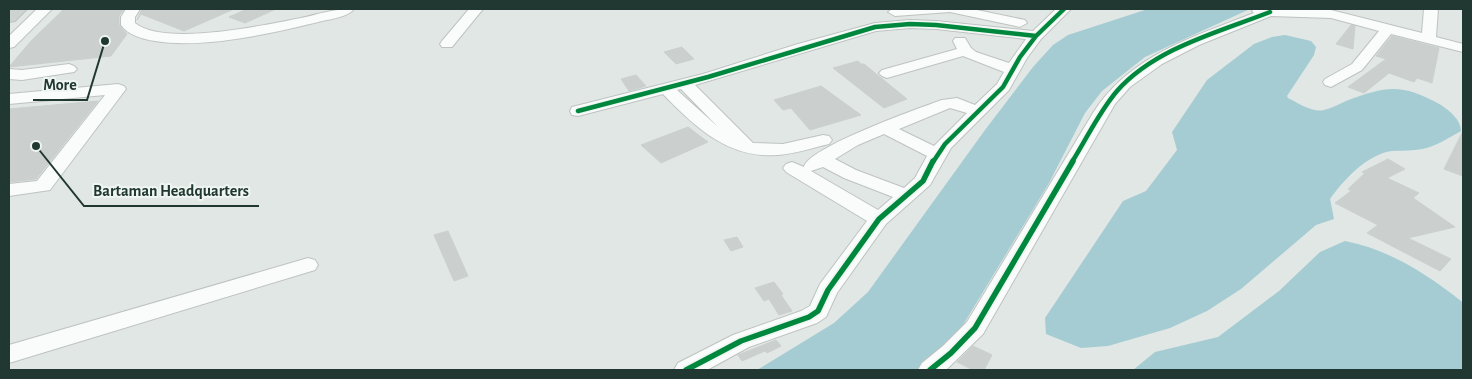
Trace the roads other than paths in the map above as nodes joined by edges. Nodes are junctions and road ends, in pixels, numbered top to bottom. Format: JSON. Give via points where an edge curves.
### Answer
{"nodes":[{"id":1,"x":18,"y":9,"type":"edge"},
{"id":2,"x":45,"y":9,"type":"edge"},
{"id":3,"x":133,"y":9,"type":"edge"},
{"id":4,"x":347,"y":9,"type":"edge"},
{"id":5,"x":476,"y":9,"type":"edge"},
{"id":6,"x":947,"y":9,"type":"edge"},
{"id":7,"x":953,"y":9,"type":"edge"},
{"id":8,"x":1064,"y":9,"type":"edge"},
{"id":9,"x":1431,"y":9,"type":"edge"},
{"id":10,"x":1261,"y":11,"type":"edge"},
{"id":11,"x":895,"y":12,"type":"dead end"},
{"id":12,"x":9,"y":17,"type":"edge"},
{"id":13,"x":956,"y":26,"type":"junction"},
{"id":14,"x":1388,"y":28,"type":"junction"},
{"id":15,"x":1039,"y":32,"type":"junction"},
{"id":16,"x":1429,"y":38,"type":"junction"},
{"id":17,"x":9,"y":44,"type":"edge"},
{"id":18,"x":447,"y":44,"type":"dead end"},
{"id":19,"x":1463,"y":48,"type":"edge"},
{"id":20,"x":965,"y":51,"type":"junction"},
{"id":21,"x":69,"y":69,"type":"dead end"},
{"id":22,"x":1014,"y":70,"type":"junction"},
{"id":23,"x":887,"y":73,"type":"dead end"},
{"id":24,"x":9,"y":74,"type":"edge"},
{"id":25,"x":1330,"y":82,"type":"dead end"},
{"id":26,"x":685,"y":84,"type":"junction"},
{"id":27,"x":667,"y":89,"type":"junction"},
{"id":28,"x":9,"y":99,"type":"edge"},
{"id":29,"x":578,"y":111,"type":"dead end"},
{"id":30,"x":977,"y":112,"type":"junction"},
{"id":31,"x":884,"y":128,"type":"junction"},
{"id":32,"x":823,"y":140,"type":"dead end"},
{"id":33,"x":747,"y":147,"type":"junction"},
{"id":34,"x":937,"y":154,"type":"junction"},
{"id":35,"x":792,"y":168,"type":"dead end"},
{"id":36,"x":9,"y":190,"type":"edge"},
{"id":37,"x":906,"y":195,"type":"junction"},
{"id":38,"x":879,"y":219,"type":"junction"},
{"id":39,"x":308,"y":265,"type":"dead end"},
{"id":40,"x":9,"y":354,"type":"edge"},
{"id":41,"x":686,"y":370,"type":"edge"},
{"id":42,"x":930,"y":370,"type":"edge"}],
"edges":[{"from":1,"to":12,"type":"main road"},
{"from":2,"to":17,"type":"street"},
{"from":3,"to":4,"type":"street","via":[[128,25],[138,32],[181,39],[290,26]]},
{"from":5,"to":18,"type":"street"},
{"from":6,"to":11,"type":"street"},
{"from":7,"to":15,"type":"street"},
{"from":8,"to":15,"type":"street"},
{"from":9,"to":16,"type":"street"},
{"from":10,"to":14,"type":"street","via":[[1324,13]]},
{"from":10,"to":42,"type":"street","via":[[1175,51],[1141,70],[1123,85],[1099,117],[975,328]]},
{"from":13,"to":15,"type":"street"},
{"from":13,"to":20,"type":"street"},
{"from":13,"to":26,"type":"street","via":[[910,24],[875,27]]},
{"from":14,"to":16,"type":"street"},
{"from":14,"to":25,"type":"street","via":[[1357,67]]},
{"from":15,"to":22,"type":"street"},
{"from":16,"to":19,"type":"street"},
{"from":20,"to":22,"type":"street"},
{"from":20,"to":23,"type":"street"},
{"from":21,"to":24,"type":"street"},
{"from":22,"to":30,"type":"street","via":[[1003,87]]},
{"from":26,"to":27,"type":"street"},
{"from":26,"to":33,"type":"street"},
{"from":27,"to":29,"type":"street"},
{"from":27,"to":33,"type":"street","via":[[705,126],[722,138]]},
{"from":28,"to":36,"type":"street","via":[[118,89],[44,186]]},
{"from":30,"to":31,"type":"street","via":[[952,102]]},
{"from":30,"to":34,"type":"street"},
{"from":31,"to":34,"type":"street"},
{"from":31,"to":37,"type":"street","via":[[846,144],[817,162]]},
{"from":32,"to":33,"type":"street","via":[[770,150]]},
{"from":34,"to":37,"type":"street","via":[[923,180]]},
{"from":35,"to":38,"type":"street"},
{"from":37,"to":38,"type":"street"},
{"from":38,"to":41,"type":"street","via":[[828,290],[818,311],[742,341]]},
{"from":39,"to":40,"type":"street"}]}
